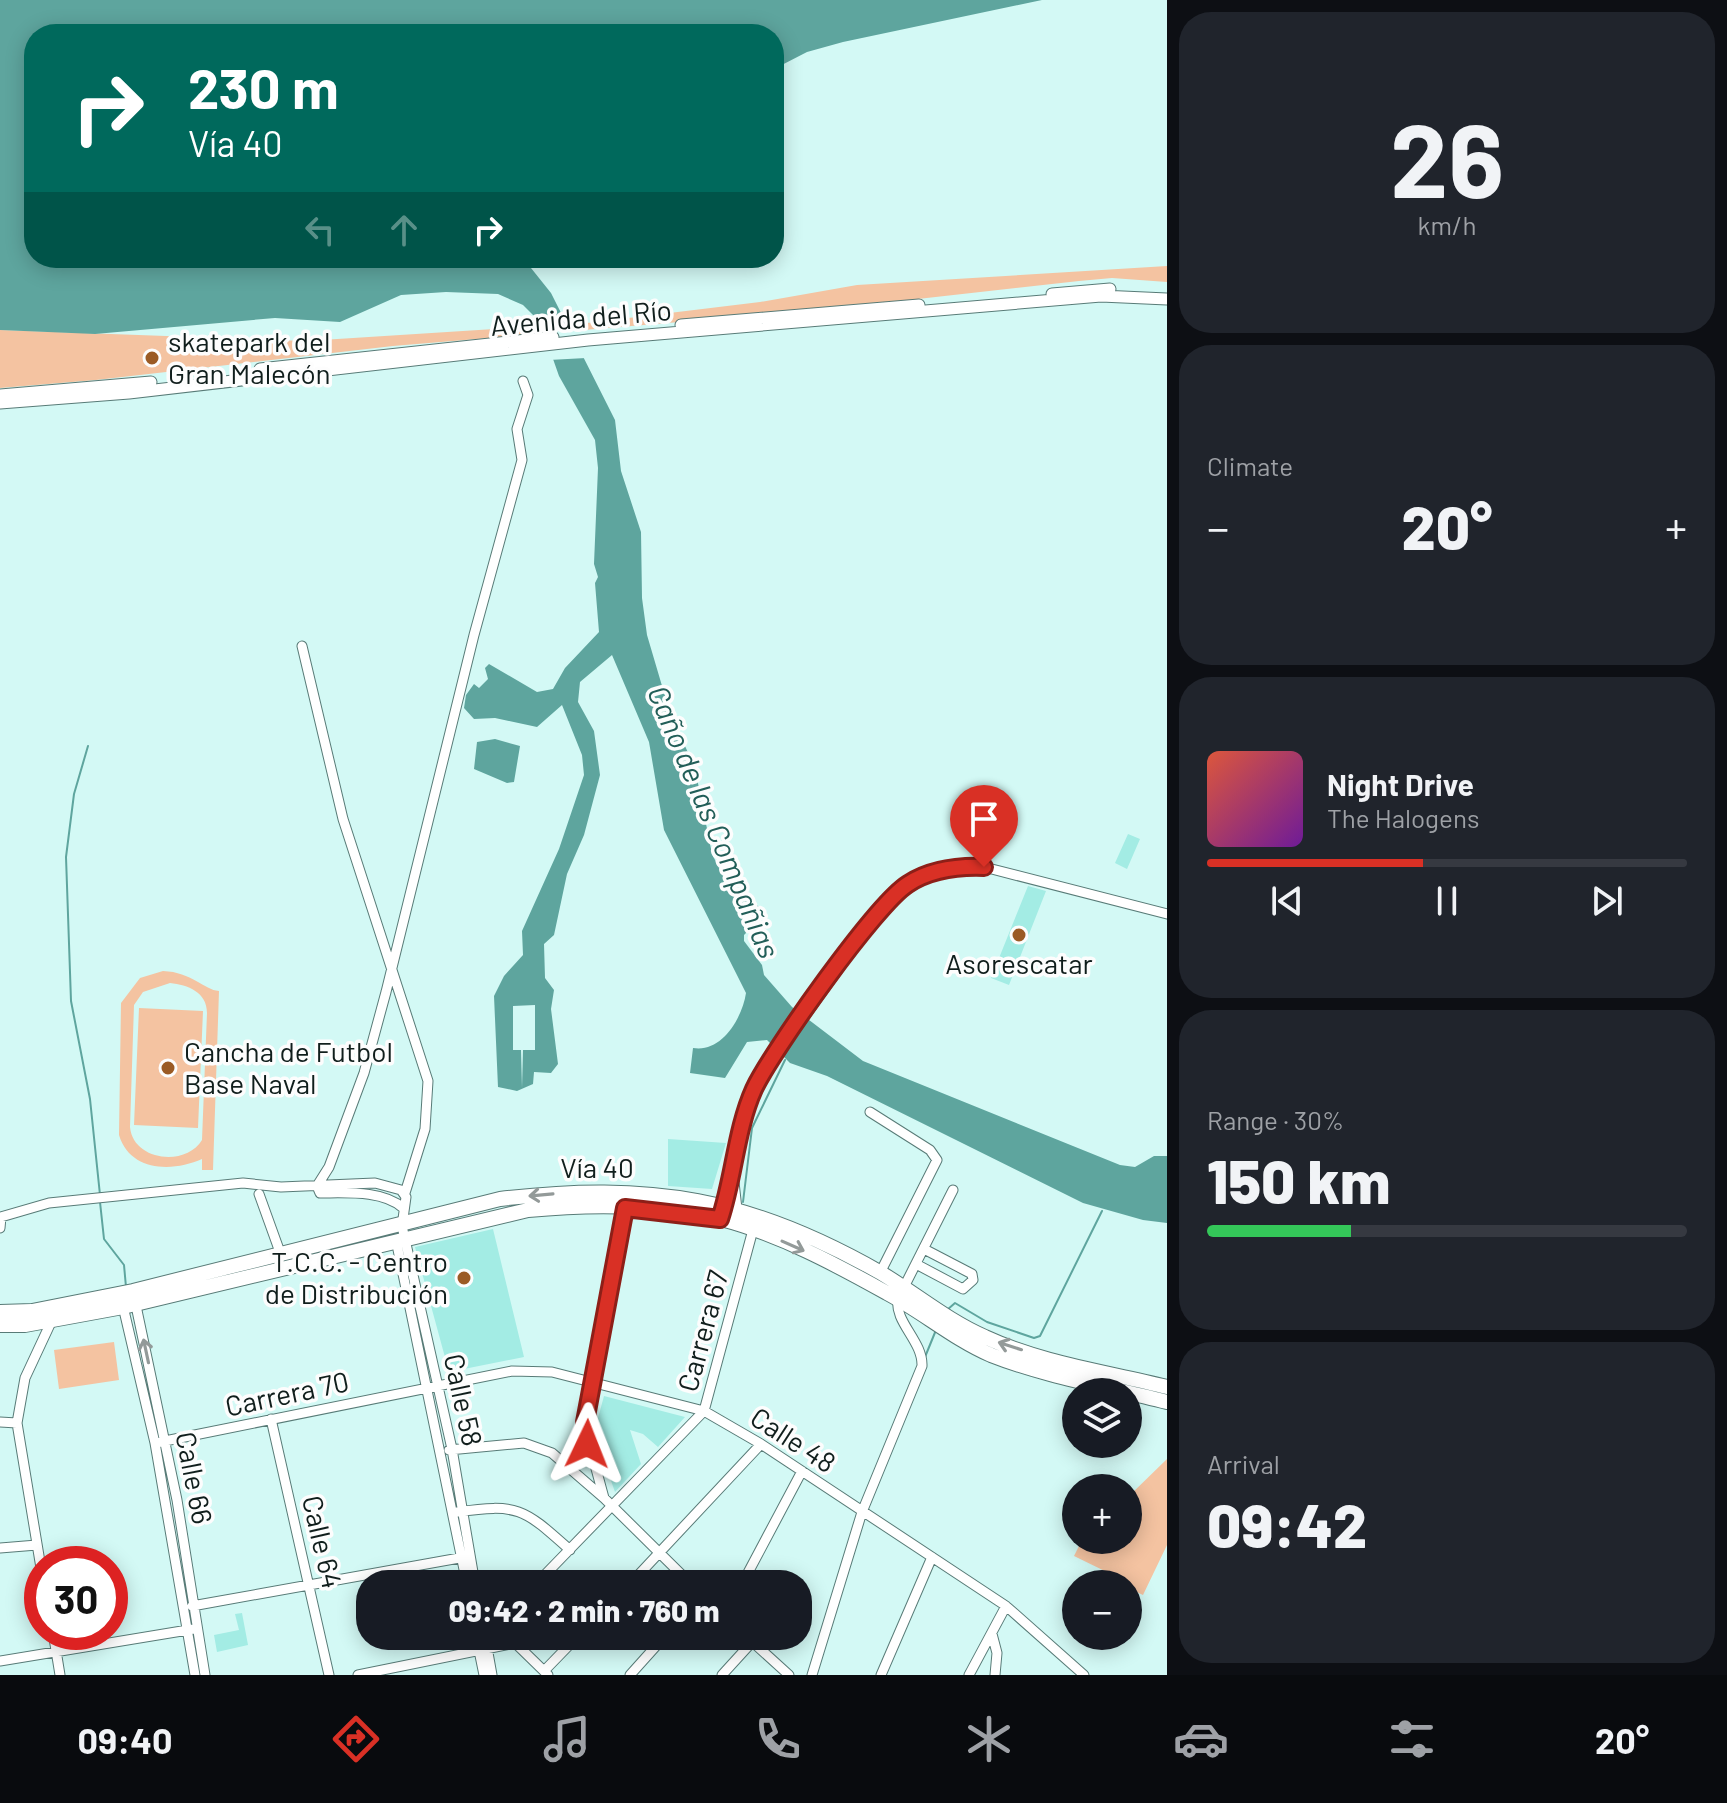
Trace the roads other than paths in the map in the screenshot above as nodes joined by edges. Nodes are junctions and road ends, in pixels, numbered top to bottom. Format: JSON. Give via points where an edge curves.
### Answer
{"nodes":[{"id":1,"x":1167,"y":292,"type":"edge"},
{"id":2,"x":1167,"y":299,"type":"edge"},
{"id":3,"x":588,"y":337,"type":"junction"},
{"id":4,"x":540,"y":342,"type":"junction"},
{"id":5,"x":523,"y":381,"type":"dead end"},
{"id":6,"x":0,"y":395,"type":"edge"},
{"id":7,"x":0,"y":403,"type":"edge"},
{"id":8,"x":302,"y":646,"type":"dead end"},
{"id":9,"x":1167,"y":914,"type":"edge"},
{"id":10,"x":392,"y":969,"type":"junction"},
{"id":11,"x":870,"y":1112,"type":"dead end"},
{"id":12,"x":317,"y":1186,"type":"junction"},
{"id":13,"x":953,"y":1190,"type":"dead end"},
{"id":14,"x":405,"y":1193,"type":"junction"},
{"id":15,"x":259,"y":1194,"type":"dead end"},
{"id":16,"x":627,"y":1200,"type":"junction"},
{"id":17,"x":403,"y":1208,"type":"junction"},
{"id":18,"x":727,"y":1211,"type":"junction"},
{"id":19,"x":755,"y":1222,"type":"junction"},
{"id":20,"x":0,"y":1228,"type":"edge"},
{"id":21,"x":399,"y":1233,"type":"junction"},
{"id":22,"x":924,"y":1249,"type":"junction"},
{"id":23,"x":281,"y":1255,"type":"junction"},
{"id":24,"x":916,"y":1264,"type":"junction"},
{"id":25,"x":880,"y":1273,"type":"junction"},
{"id":26,"x":901,"y":1293,"type":"junction"},
{"id":27,"x":128,"y":1299,"type":"junction"},
{"id":28,"x":924,"y":1311,"type":"junction"},
{"id":29,"x":0,"y":1312,"type":"edge"},
{"id":30,"x":55,"y":1313,"type":"junction"},
{"id":31,"x":0,"y":1325,"type":"edge"},
{"id":32,"x":909,"y":1330,"type":"junction"},
{"id":33,"x":1040,"y":1363,"type":"junction"},
{"id":34,"x":1086,"y":1378,"type":"edge"},
{"id":35,"x":595,"y":1382,"type":"junction"},
{"id":36,"x":433,"y":1386,"type":"junction"},
{"id":37,"x":1167,"y":1387,"type":"edge"},
{"id":38,"x":1142,"y":1396,"type":"edge"},
{"id":39,"x":1142,"y":1399,"type":"edge"},
{"id":40,"x":1167,"y":1402,"type":"edge"},
{"id":41,"x":704,"y":1411,"type":"junction"},
{"id":42,"x":1167,"y":1414,"type":"edge"},
{"id":43,"x":271,"y":1419,"type":"junction"},
{"id":44,"x":0,"y":1422,"type":"edge"},
{"id":45,"x":17,"y":1423,"type":"junction"},
{"id":46,"x":160,"y":1443,"type":"junction"},
{"id":47,"x":761,"y":1444,"type":"junction"},
{"id":48,"x":447,"y":1450,"type":"junction"},
{"id":49,"x":802,"y":1471,"type":"junction"},
{"id":50,"x":604,"y":1498,"type":"junction"},
{"id":51,"x":177,"y":1500,"type":"junction"},
{"id":52,"x":166,"y":1502,"type":"junction"},
{"id":53,"x":614,"y":1508,"type":"junction"},
{"id":54,"x":458,"y":1512,"type":"junction"},
{"id":55,"x":862,"y":1512,"type":"junction"},
{"id":56,"x":37,"y":1545,"type":"joint"},
{"id":57,"x":0,"y":1548,"type":"edge"},
{"id":58,"x":570,"y":1550,"type":"junction"},
{"id":59,"x":659,"y":1554,"type":"junction"},
{"id":60,"x":466,"y":1557,"type":"junction"},
{"id":61,"x":932,"y":1557,"type":"junction"},
{"id":62,"x":182,"y":1561,"type":"junction"},
{"id":63,"x":466,"y":1570,"type":"edge"},
{"id":64,"x":470,"y":1570,"type":"edge"},
{"id":65,"x":550,"y":1570,"type":"edge"},
{"id":66,"x":644,"y":1570,"type":"edge"},
{"id":67,"x":676,"y":1570,"type":"edge"},
{"id":68,"x":749,"y":1570,"type":"edge"},
{"id":69,"x":310,"y":1587,"type":"junction"},
{"id":70,"x":189,"y":1606,"type":"junction"},
{"id":71,"x":1006,"y":1606,"type":"junction"},
{"id":72,"x":193,"y":1629,"type":"junction"},
{"id":73,"x":992,"y":1634,"type":"junction"},
{"id":74,"x":452,"y":1650,"type":"edge"},
{"id":75,"x":482,"y":1650,"type":"edge"},
{"id":76,"x":484,"y":1650,"type":"edge"},
{"id":77,"x":522,"y":1650,"type":"edge"},
{"id":78,"x":566,"y":1650,"type":"edge"},
{"id":79,"x":652,"y":1650,"type":"edge"},
{"id":80,"x":741,"y":1650,"type":"edge"},
{"id":81,"x":762,"y":1650,"type":"edge"},
{"id":82,"x":56,"y":1652,"type":"junction"},
{"id":83,"x":0,"y":1661,"type":"edge"},
{"id":84,"x":198,"y":1662,"type":"junction"},
{"id":85,"x":546,"y":1673,"type":"edge"},
{"id":86,"x":1082,"y":1674,"type":"edge"},
{"id":87,"x":60,"y":1675,"type":"edge"},
{"id":88,"x":195,"y":1675,"type":"edge"},
{"id":89,"x":205,"y":1675,"type":"edge"},
{"id":90,"x":329,"y":1675,"type":"edge"},
{"id":91,"x":358,"y":1675,"type":"edge"},
{"id":92,"x":484,"y":1675,"type":"edge"},
{"id":93,"x":492,"y":1675,"type":"edge"},
{"id":94,"x":630,"y":1675,"type":"edge"},
{"id":95,"x":722,"y":1675,"type":"edge"},
{"id":96,"x":789,"y":1675,"type":"edge"},
{"id":97,"x":812,"y":1675,"type":"edge"},
{"id":98,"x":881,"y":1675,"type":"edge"},
{"id":99,"x":969,"y":1675,"type":"edge"},
{"id":100,"x":995,"y":1675,"type":"edge"}],
"edges":[{"from":1,"to":3,"type":"main road","name":"Avenida del Río","via":[[1099,288]]},
{"from":2,"to":3,"type":"main road","name":"Avenida del Río","via":[[1101,296]]},
{"from":3,"to":4,"type":"main road","name":"Avenida del Río"},
{"from":4,"to":6,"type":"main road","name":"Avenida del Río"},
{"from":4,"to":7,"type":"main road","name":"Avenida del Río","via":[[129,393]]},
{"from":5,"to":10,"type":"street","via":[[528,395],[517,429],[522,460]]},
{"from":8,"to":10,"type":"street","name":"Calle 58","via":[[343,819]]},
{"from":9,"to":18,"type":"street","via":[[984,867],[942,869],[908,884],[885,904],[772,1058],[749,1104]]},
{"from":10,"to":12,"type":"street","via":[[364,1073]]},
{"from":10,"to":14,"type":"street","name":"Calle 58","via":[[428,1081],[425,1129]]},
{"from":11,"to":25,"type":"street","via":[[930,1150],[937,1160]]},
{"from":12,"to":14,"type":"street","via":[[375,1183]]},
{"from":12,"to":17,"type":"street","via":[[320,1193],[371,1195]]},
{"from":12,"to":20,"type":"street","via":[[243,1183],[91,1198],[9,1212],[1,1217]]},
{"from":13,"to":22,"type":"street"},
{"from":14,"to":17,"type":"street","name":"Calle 58"},
{"from":15,"to":23,"type":"street"},
{"from":16,"to":18,"type":"highway","name":"Vía 40"},
{"from":16,"to":21,"type":"highway","name":"Vía 40","via":[[559,1193],[500,1199]]},
{"from":16,"to":35,"type":"street"},
{"from":17,"to":21,"type":"street","name":"Calle 58"},
{"from":18,"to":19,"type":"highway","name":"Vía 40"},
{"from":19,"to":25,"type":"highway","name":"Vía 40"},
{"from":19,"to":26,"type":"highway","name":"Vía 40","one_way":true,"via":[[820,1259]]},
{"from":19,"to":41,"type":"street","name":"Carrera 67"},
{"from":21,"to":23,"type":"highway","name":"Vía 40"},
{"from":21,"to":27,"type":"highway","name":"Vía 40"},
{"from":21,"to":36,"type":"street","name":"Calle 58"},
{"from":22,"to":24,"type":"street"},
{"from":22,"to":24,"type":"street","via":[[972,1274],[973,1280],[963,1289]]},
{"from":23,"to":27,"type":"highway","name":"Vía 40"},
{"from":24,"to":26,"type":"street"},
{"from":25,"to":26,"type":"highway","name":"Vía 40"},
{"from":26,"to":28,"type":"highway","name":"Vía 40"},
{"from":26,"to":32,"type":"street","via":[[898,1310]]},
{"from":27,"to":30,"type":"highway","name":"Vía 40"},
{"from":27,"to":46,"type":"street","name":"Calle 66"},
{"from":28,"to":32,"type":"street"},
{"from":28,"to":33,"type":"highway","name":"Vía 40"},
{"from":29,"to":30,"type":"highway","name":"Vía 40"},
{"from":30,"to":31,"type":"highway","name":"Vía 40"},
{"from":30,"to":45,"type":"street","via":[[25,1378]]},
{"from":32,"to":55,"type":"street","via":[[922,1366]]},
{"from":33,"to":34,"type":"highway","name":"Vía 40"},
{"from":33,"to":37,"type":"highway","name":"Vía 40"},
{"from":35,"to":36,"type":"street","name":"Calle 48","via":[[533,1370]]},
{"from":35,"to":41,"type":"street","name":"Calle 48"},
{"from":35,"to":50,"type":"street","via":[[585,1434]]},
{"from":36,"to":43,"type":"street","name":"Carrera 70"},
{"from":36,"to":48,"type":"street","name":"Calle 58"},
{"from":38,"to":40,"type":"highway","name":"Vía 40"},
{"from":39,"to":42,"type":"highway"},
{"from":41,"to":47,"type":"street","name":"Calle 48"},
{"from":41,"to":53,"type":"street","name":"Carrera 67"},
{"from":43,"to":46,"type":"street","name":"Carrera 70"},
{"from":43,"to":69,"type":"street","name":"Calle 64"},
{"from":44,"to":45,"type":"street"},
{"from":45,"to":56,"type":"street"},
{"from":46,"to":51,"type":"street","name":"Calle 66"},
{"from":46,"to":52,"type":"street","name":"Calle 66"},
{"from":47,"to":49,"type":"street","name":"Calle 48"},
{"from":47,"to":59,"type":"street"},
{"from":48,"to":50,"type":"street","via":[[524,1443],[540,1447]]},
{"from":48,"to":54,"type":"street","name":"Calle 58"},
{"from":49,"to":55,"type":"street","name":"Calle 48"},
{"from":49,"to":68,"type":"street"},
{"from":50,"to":53,"type":"street"},
{"from":51,"to":52,"type":"street"},
{"from":51,"to":62,"type":"street","name":"Calle 66"},
{"from":52,"to":62,"type":"street","name":"Calle 66"},
{"from":53,"to":58,"type":"street","name":"Carrera 67"},
{"from":53,"to":59,"type":"street"},
{"from":54,"to":58,"type":"street","via":[[519,1510]]},
{"from":54,"to":60,"type":"street","name":"Calle 58"},
{"from":55,"to":61,"type":"street","name":"Calle 48"},
{"from":55,"to":97,"type":"street"},
{"from":56,"to":57,"type":"street"},
{"from":58,"to":65,"type":"street","name":"Carrera 67"},
{"from":59,"to":66,"type":"street"},
{"from":59,"to":67,"type":"street"},
{"from":60,"to":63,"type":"street","name":"Calle 58"},
{"from":60,"to":64,"type":"street","name":"Calle 58"},
{"from":60,"to":69,"type":"street"},
{"from":61,"to":71,"type":"street","name":"Calle 48"},
{"from":61,"to":98,"type":"street"},
{"from":62,"to":70,"type":"street","name":"Calle 66"},
{"from":69,"to":70,"type":"street"},
{"from":69,"to":90,"type":"street","name":"Calle 64"},
{"from":70,"to":72,"type":"street","name":"Calle 66"},
{"from":71,"to":73,"type":"street"},
{"from":71,"to":86,"type":"street","name":"Calle 48"},
{"from":72,"to":82,"type":"street"},
{"from":72,"to":84,"type":"street","name":"Calle 66"},
{"from":73,"to":99,"type":"street"},
{"from":73,"to":100,"type":"street"},
{"from":74,"to":91,"type":"street"},
{"from":75,"to":92,"type":"street"},
{"from":76,"to":93,"type":"street"},
{"from":77,"to":85,"type":"street"},
{"from":78,"to":85,"type":"street"},
{"from":79,"to":94,"type":"street"},
{"from":80,"to":95,"type":"street"},
{"from":81,"to":96,"type":"street"},
{"from":82,"to":83,"type":"street"},
{"from":82,"to":87,"type":"street"},
{"from":84,"to":88,"type":"street","name":"Calle 66"},
{"from":84,"to":89,"type":"street","name":"Calle 66"}]}
